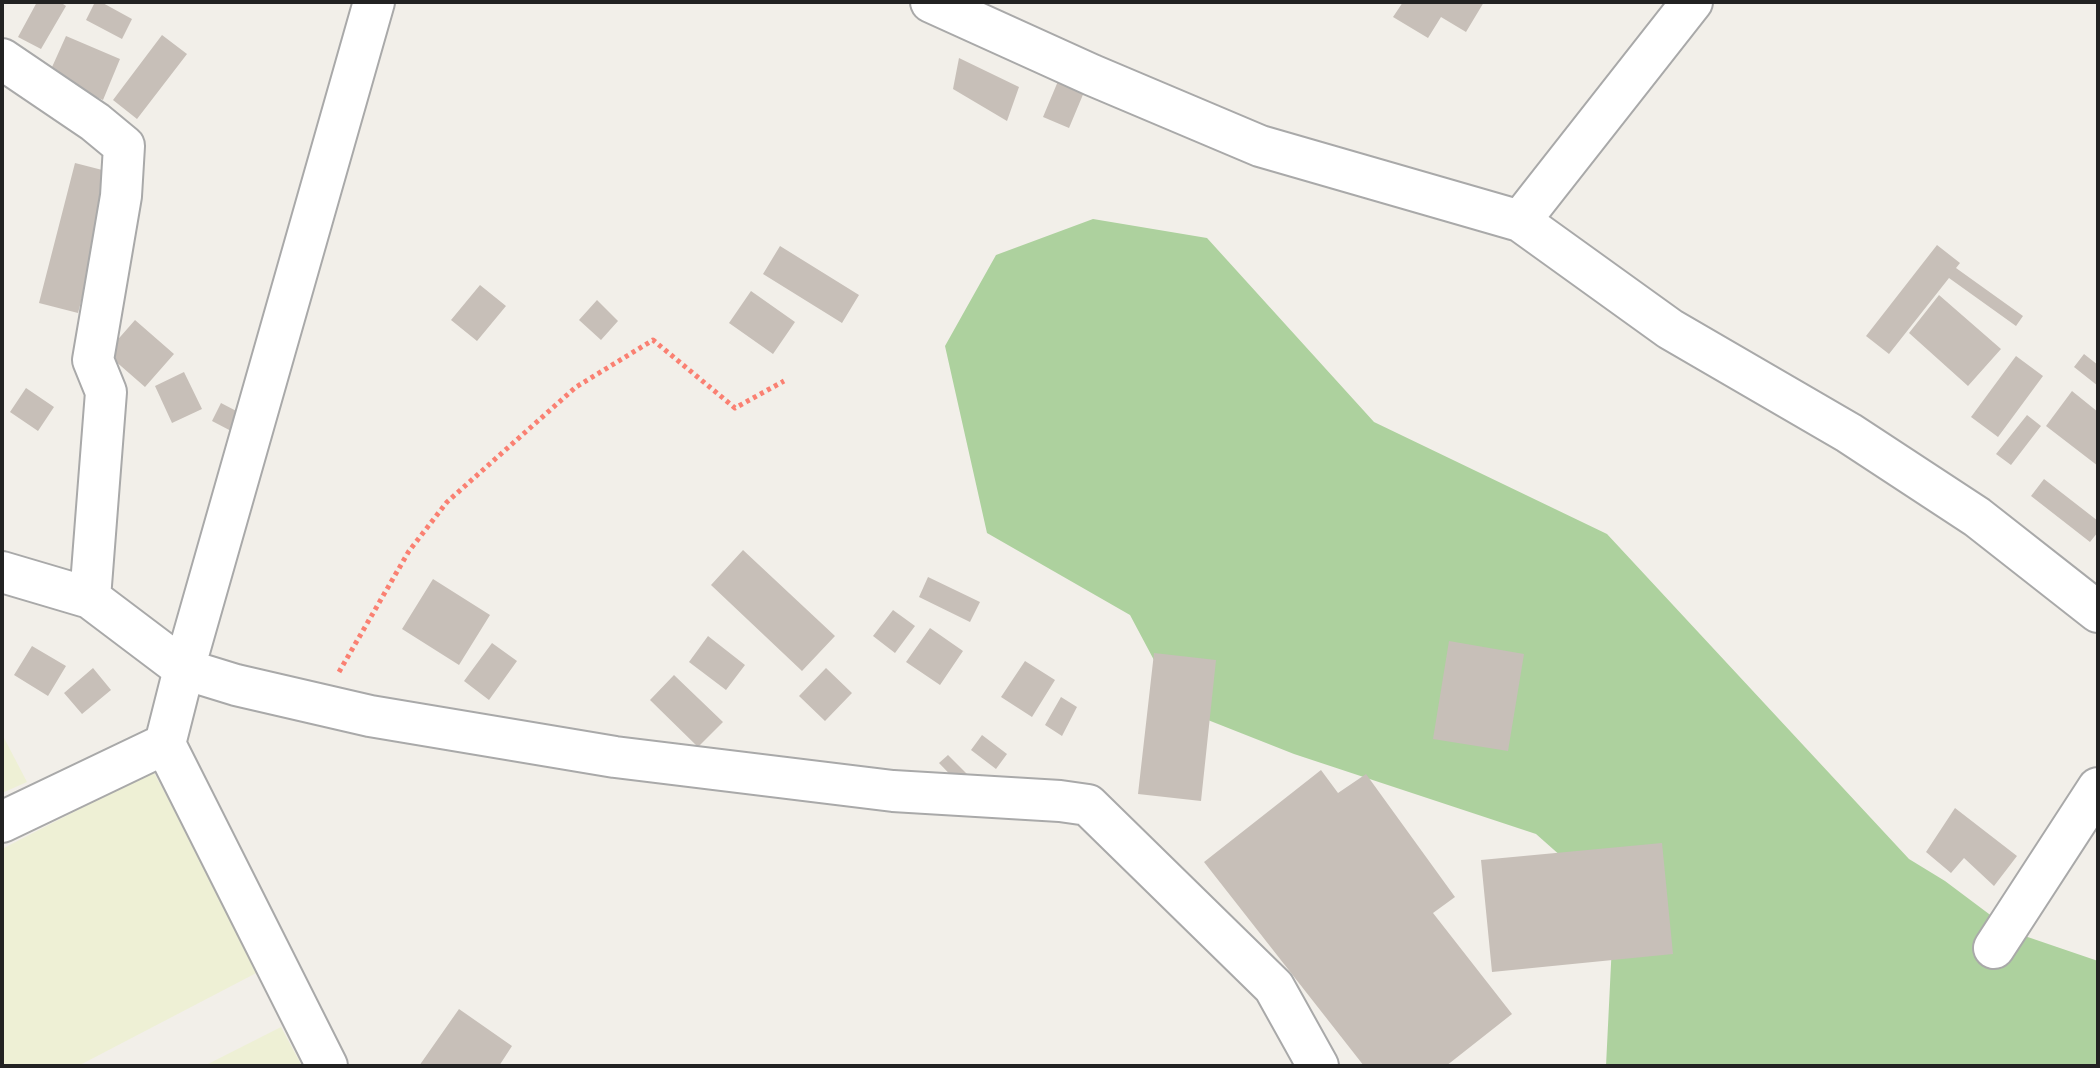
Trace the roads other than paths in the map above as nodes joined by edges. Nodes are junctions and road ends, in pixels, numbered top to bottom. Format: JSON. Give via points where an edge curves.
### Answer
{"nodes":[{"id":1,"x":374,"y":2,"type":"edge"},
{"id":2,"x":931,"y":2,"type":"edge"},
{"id":3,"x":1683,"y":5,"type":"edge"},
{"id":4,"x":2,"y":59,"type":"edge"},
{"id":5,"x":1520,"y":221,"type":"junction"},
{"id":6,"x":2,"y":572,"type":"edge"},
{"id":7,"x":90,"y":598,"type":"junction"},
{"id":8,"x":2098,"y":612,"type":"edge"},
{"id":9,"x":184,"y":669,"type":"junction"},
{"id":10,"x":165,"y":744,"type":"junction"},
{"id":11,"x":2098,"y":788,"type":"edge"},
{"id":12,"x":2,"y":822,"type":"edge"},
{"id":13,"x":1994,"y":948,"type":"dead end"},
{"id":14,"x":327,"y":1066,"type":"edge"},
{"id":15,"x":1318,"y":1066,"type":"edge"}],
"edges":[{"from":1,"to":9,"type":"street"},
{"from":2,"to":5,"type":"street","via":[[1260,146]]},
{"from":3,"to":5,"type":"street"},
{"from":4,"to":7,"type":"street","via":[[124,146],[121,196],[93,360],[106,392]]},
{"from":5,"to":8,"type":"street","via":[[1670,329],[1849,433],[1977,517]]},
{"from":6,"to":7,"type":"street"},
{"from":7,"to":9,"type":"street"},
{"from":9,"to":10,"type":"street"},
{"from":9,"to":15,"type":"street","via":[[370,716],[615,757],[893,791],[1088,805],[1274,987]]},
{"from":10,"to":12,"type":"street"},
{"from":10,"to":14,"type":"street"},
{"from":11,"to":13,"type":"street"}]}
